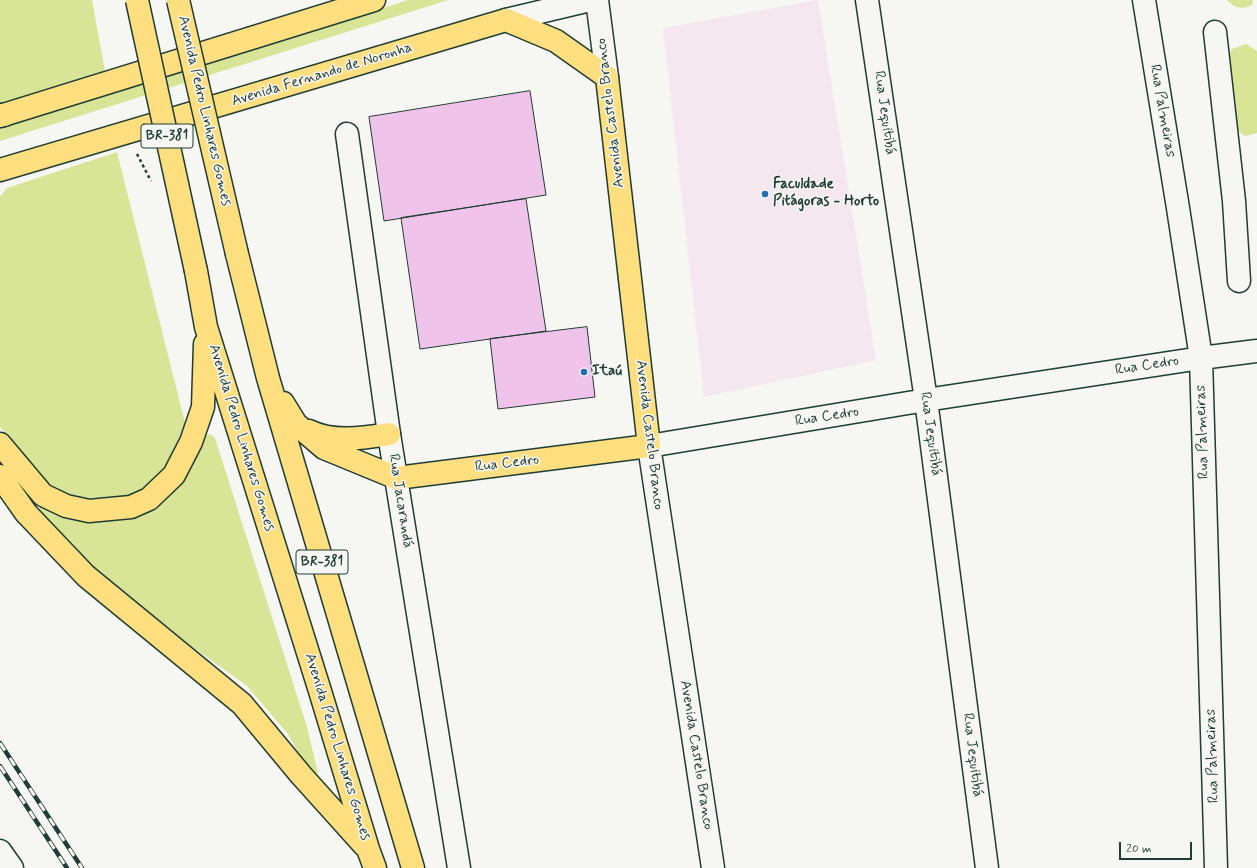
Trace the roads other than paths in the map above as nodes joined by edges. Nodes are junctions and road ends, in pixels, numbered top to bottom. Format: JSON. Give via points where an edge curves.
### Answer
{"nodes":[{"id":1,"x":137,"y":0,"type":"edge"},
{"id":2,"x":178,"y":0,"type":"edge"},
{"id":3,"x":374,"y":0,"type":"edge"},
{"id":4,"x":590,"y":0,"type":"edge"},
{"id":5,"x":597,"y":0,"type":"edge"},
{"id":6,"x":867,"y":0,"type":"edge"},
{"id":7,"x":1144,"y":0,"type":"edge"},
{"id":8,"x":506,"y":20,"type":"junction"},
{"id":9,"x":1215,"y":32,"type":"dead end"},
{"id":10,"x":607,"y":76,"type":"junction"},
{"id":11,"x":1,"y":116,"type":"edge"},
{"id":12,"x":347,"y":134,"type":"dead end"},
{"id":13,"x":0,"y":170,"type":"edge"},
{"id":14,"x":1239,"y":281,"type":"dead end"},
{"id":15,"x":206,"y":327,"type":"junction"},
{"id":16,"x":1257,"y":351,"type":"edge"},
{"id":17,"x":1201,"y":358,"type":"junction"},
{"id":18,"x":268,"y":378,"type":"junction"},
{"id":19,"x":926,"y":400,"type":"junction"},
{"id":20,"x":296,"y":424,"type":"junction"},
{"id":21,"x":389,"y":434,"type":"junction"},
{"id":22,"x":0,"y":444,"type":"edge"},
{"id":23,"x":649,"y":446,"type":"junction"},
{"id":24,"x":0,"y":476,"type":"edge"},
{"id":25,"x":397,"y":478,"type":"junction"},
{"id":26,"x":0,"y":851,"type":"edge"},
{"id":27,"x":371,"y":859,"type":"edge"},
{"id":28,"x":12,"y":868,"type":"edge"},
{"id":29,"x":413,"y":868,"type":"edge"},
{"id":30,"x":459,"y":868,"type":"edge"},
{"id":31,"x":713,"y":868,"type":"edge"},
{"id":32,"x":987,"y":868,"type":"edge"},
{"id":33,"x":1216,"y":868,"type":"edge"}],
"edges":[{"from":1,"to":15,"type":"main road","name":"Avenida Pedro Linhares Gomes","number":"BR-381","bridge":true},
{"from":2,"to":18,"type":"main road","name":"Avenida Pedro Linhares Gomes","number":"BR-381","bridge":true},
{"from":3,"to":11,"type":"main road"},
{"from":4,"to":8,"type":"street"},
{"from":5,"to":10,"type":"street","name":"Avenida Castelo Branco"},
{"from":6,"to":19,"type":"street","name":"Rua Jequitibá"},
{"from":7,"to":17,"type":"street","name":"Rua Palmeiras"},
{"from":8,"to":10,"type":"main road","via":[[556,41]]},
{"from":8,"to":13,"type":"main road","name":"Avenida Fernando de Noronha"},
{"from":9,"to":14,"type":"street","via":[[1234,201]]},
{"from":10,"to":23,"type":"main road","name":"Avenida Castelo Branco"},
{"from":12,"to":21,"type":"street","name":"Rua Jacarandá"},
{"from":15,"to":22,"type":"main road","via":[[203,407],[191,442],[174,475],[148,499],[131,507],[89,511],[66,506],[43,495]]},
{"from":15,"to":27,"type":"main road","name":"Avenida Pedro Linhares Gomes","number":"BR-381"},
{"from":16,"to":17,"type":"street","name":"Rua Cedro"},
{"from":17,"to":19,"type":"street","name":"Rua Cedro"},
{"from":17,"to":33,"type":"street","name":"Rua Palmeiras"},
{"from":18,"to":20,"type":"main road"},
{"from":18,"to":29,"type":"main road","name":"Avenida Pedro Linhares Gomes","number":"BR-381"},
{"from":19,"to":23,"type":"street","name":"Rua Cedro"},
{"from":19,"to":32,"type":"street","name":"Rua Jequitibá"},
{"from":20,"to":21,"type":"main road","via":[[318,435],[354,439]]},
{"from":20,"to":25,"type":"main road","via":[[324,448]]},
{"from":21,"to":25,"type":"street","name":"Rua Jacarandá"},
{"from":23,"to":25,"type":"main road","name":"Rua Cedro"},
{"from":23,"to":31,"type":"street","name":"Avenida Castelo Branco"},
{"from":24,"to":27,"type":"main road","via":[[26,513],[86,576],[242,704]]},
{"from":25,"to":30,"type":"street","name":"Rua Jacarandá"},
{"from":26,"to":28,"type":"street"}]}
